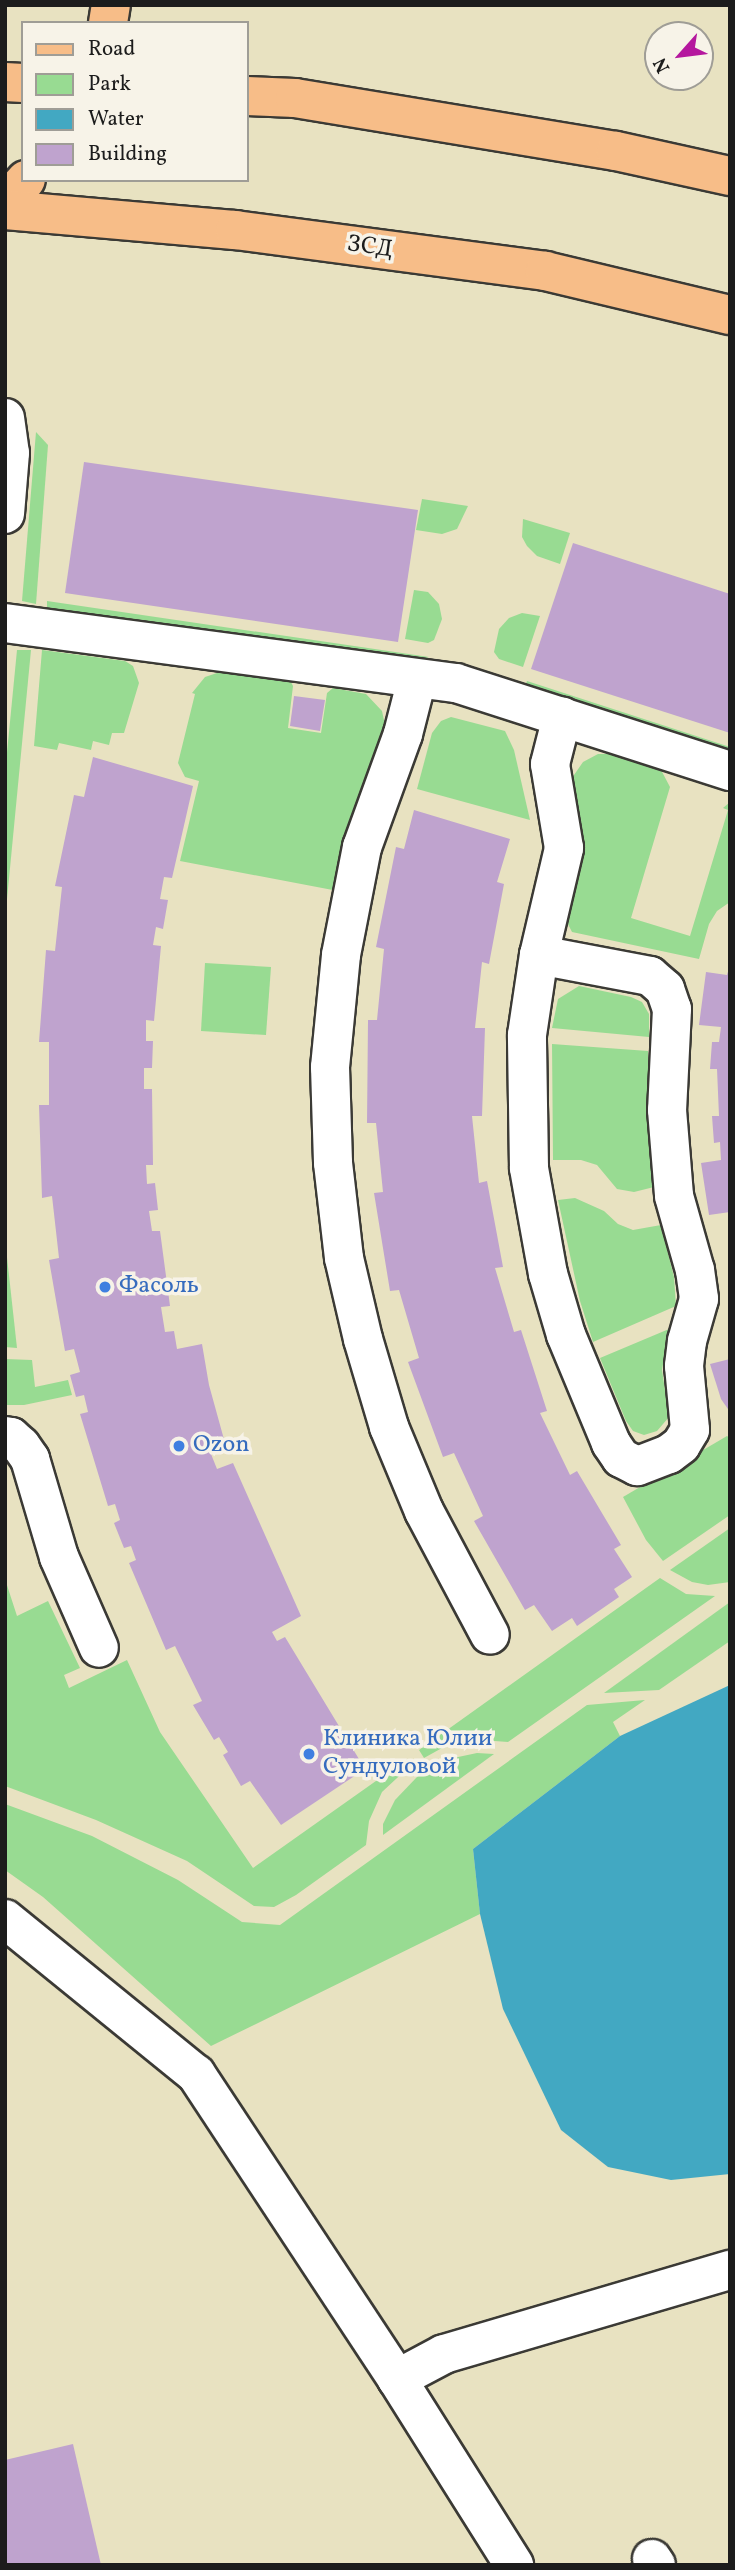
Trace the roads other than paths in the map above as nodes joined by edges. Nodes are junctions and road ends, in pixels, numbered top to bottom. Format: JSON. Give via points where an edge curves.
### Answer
{"nodes":[{"id":1,"x":248,"y":96,"type":"edge"},
{"id":2,"x":730,"y":176,"type":"edge"},
{"id":3,"x":25,"y":182,"type":"edge"},
{"id":4,"x":5,"y":203,"type":"edge"},
{"id":5,"x":5,"y":209,"type":"edge"},
{"id":6,"x":730,"y":315,"type":"edge"},
{"id":7,"x":5,"y":418,"type":"edge"},
{"id":8,"x":5,"y":514,"type":"edge"},
{"id":9,"x":5,"y":623,"type":"edge"},
{"id":10,"x":417,"y":679,"type":"junction"},
{"id":11,"x":562,"y":717,"type":"junction"},
{"id":12,"x":730,"y":771,"type":"edge"},
{"id":13,"x":539,"y":955,"type":"junction"},
{"id":14,"x":5,"y":1436,"type":"edge"},
{"id":15,"x":490,"y":1634,"type":"dead end"},
{"id":16,"x":99,"y":1648,"type":"dead end"},
{"id":17,"x":5,"y":1920,"type":"edge"},
{"id":18,"x":730,"y":2270,"type":"edge"},
{"id":19,"x":397,"y":2379,"type":"junction"},
{"id":20,"x":514,"y":2565,"type":"edge"}],
"edges":[{"from":1,"to":2,"type":"main road","via":[[295,98],[616,151]]},
{"from":3,"to":4,"type":"main road"},
{"from":5,"to":6,"type":"main road","name":"ЗСД","via":[[235,230],[545,271]]},
{"from":7,"to":8,"type":"street","via":[[10,453]]},
{"from":9,"to":10,"type":"street"},
{"from":10,"to":11,"type":"street","via":[[456,683]]},
{"from":10,"to":15,"type":"street","via":[[403,734],[362,847],[341,954],[330,1067],[333,1163],[344,1258],[389,1427],[424,1511]]},
{"from":11,"to":12,"type":"street"},
{"from":11,"to":13,"type":"street","via":[[550,764],[564,848]]},
{"from":13,"to":13,"type":"street","via":[[527,1035],[529,1168],[548,1274],[575,1359],[611,1443],[621,1458],[637,1466],[669,1454],[690,1430],[684,1366],[699,1299],[674,1196],[667,1110],[672,1009],[665,989],[650,976]]},
{"from":14,"to":16,"type":"street","via":[[22,1446],[30,1459],[59,1557]]},
{"from":17,"to":19,"type":"street","via":[[196,2074]]},
{"from":18,"to":19,"type":"street","via":[[444,2354]]},
{"from":19,"to":20,"type":"street"}]}
